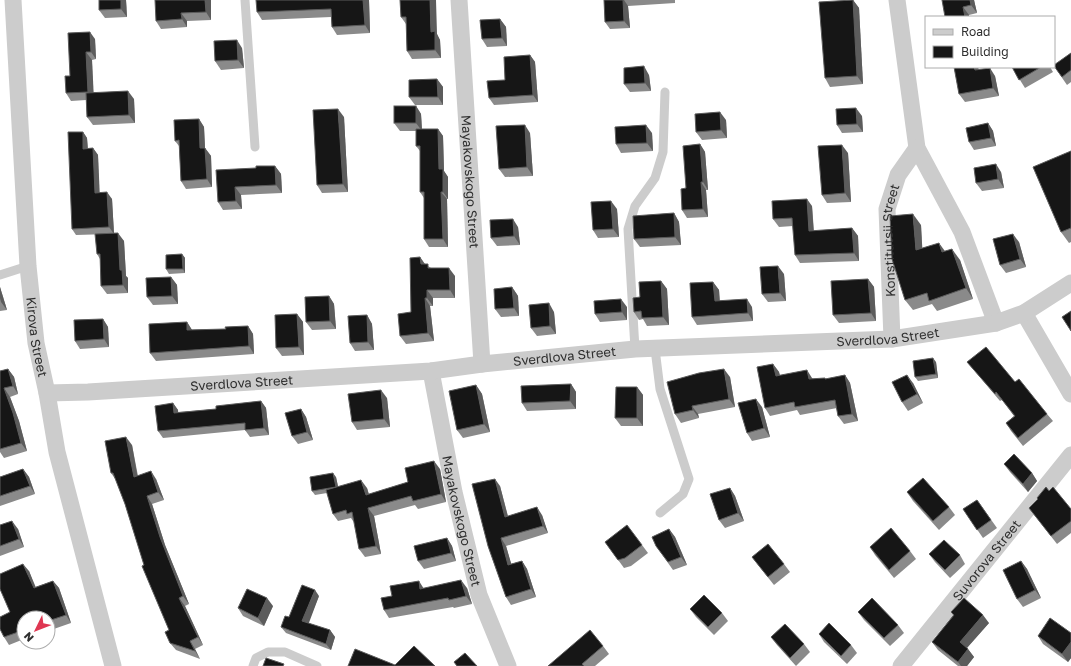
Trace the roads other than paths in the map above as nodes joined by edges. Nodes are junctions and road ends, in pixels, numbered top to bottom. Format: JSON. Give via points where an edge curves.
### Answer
{"nodes":[{"id":1,"x":13,"y":0,"type":"edge"},
{"id":2,"x":245,"y":0,"type":"edge"},
{"id":3,"x":459,"y":0,"type":"edge"},
{"id":4,"x":897,"y":0,"type":"edge"},
{"id":5,"x":665,"y":92,"type":"dead end"},
{"id":6,"x":255,"y":147,"type":"dead end"},
{"id":7,"x":917,"y":148,"type":"junction"},
{"id":8,"x":28,"y":266,"type":"junction"},
{"id":9,"x":0,"y":275,"type":"edge"},
{"id":10,"x":1071,"y":283,"type":"edge"},
{"id":11,"x":1024,"y":313,"type":"junction"},
{"id":12,"x":996,"y":323,"type":"junction"},
{"id":13,"x":892,"y":340,"type":"junction"},
{"id":14,"x":635,"y":349,"type":"junction"},
{"id":15,"x":655,"y":349,"type":"junction"},
{"id":16,"x":482,"y":364,"type":"junction"},
{"id":17,"x":431,"y":371,"type":"junction"},
{"id":18,"x":47,"y":393,"type":"junction"},
{"id":19,"x":1071,"y":394,"type":"edge"},
{"id":20,"x":1071,"y":455,"type":"edge"},
{"id":21,"x":660,"y":513,"type":"dead end"},
{"id":22,"x":113,"y":666,"type":"edge"},
{"id":23,"x":253,"y":666,"type":"edge"},
{"id":24,"x":317,"y":666,"type":"edge"},
{"id":25,"x":508,"y":666,"type":"edge"},
{"id":26,"x":901,"y":666,"type":"edge"}],
"edges":[{"from":1,"to":8,"type":"street","name":"Kirova Street"},
{"from":2,"to":6,"type":"lane"},
{"from":3,"to":16,"type":"street","name":"Mayakovskogo Street"},
{"from":4,"to":7,"type":"street"},
{"from":5,"to":14,"type":"lane","via":[[663,152],[655,178],[635,206],[628,229]]},
{"from":7,"to":12,"type":"street","via":[[962,232]]},
{"from":7,"to":13,"type":"street","name":"Konstitutsii Street","via":[[898,175],[887,209]]},
{"from":8,"to":9,"type":"lane"},
{"from":8,"to":18,"type":"street","name":"Kirova Street","via":[[36,343]]},
{"from":10,"to":11,"type":"street","name":"Sverdlova Street"},
{"from":11,"to":12,"type":"street","name":"Sverdlova Street"},
{"from":11,"to":19,"type":"street"},
{"from":12,"to":13,"type":"street","name":"Sverdlova Street"},
{"from":13,"to":15,"type":"street","name":"Sverdlova Street"},
{"from":14,"to":15,"type":"street","name":"Sverdlova Street"},
{"from":14,"to":16,"type":"street","name":"Sverdlova Street"},
{"from":15,"to":21,"type":"lane","via":[[660,389],[689,479],[683,494]]},
{"from":16,"to":17,"type":"street","name":"Sverdlova Street"},
{"from":17,"to":18,"type":"street","name":"Sverdlova Street"},
{"from":17,"to":25,"type":"street","name":"Mayakovskogo Street","via":[[454,492],[479,595]]},
{"from":18,"to":22,"type":"street","name":"Kirova Street","via":[[58,452]]},
{"from":20,"to":26,"type":"street","name":"Suvorova Street"},
{"from":23,"to":24,"type":"lane","via":[[256,658],[268,652],[285,652]]}]}
